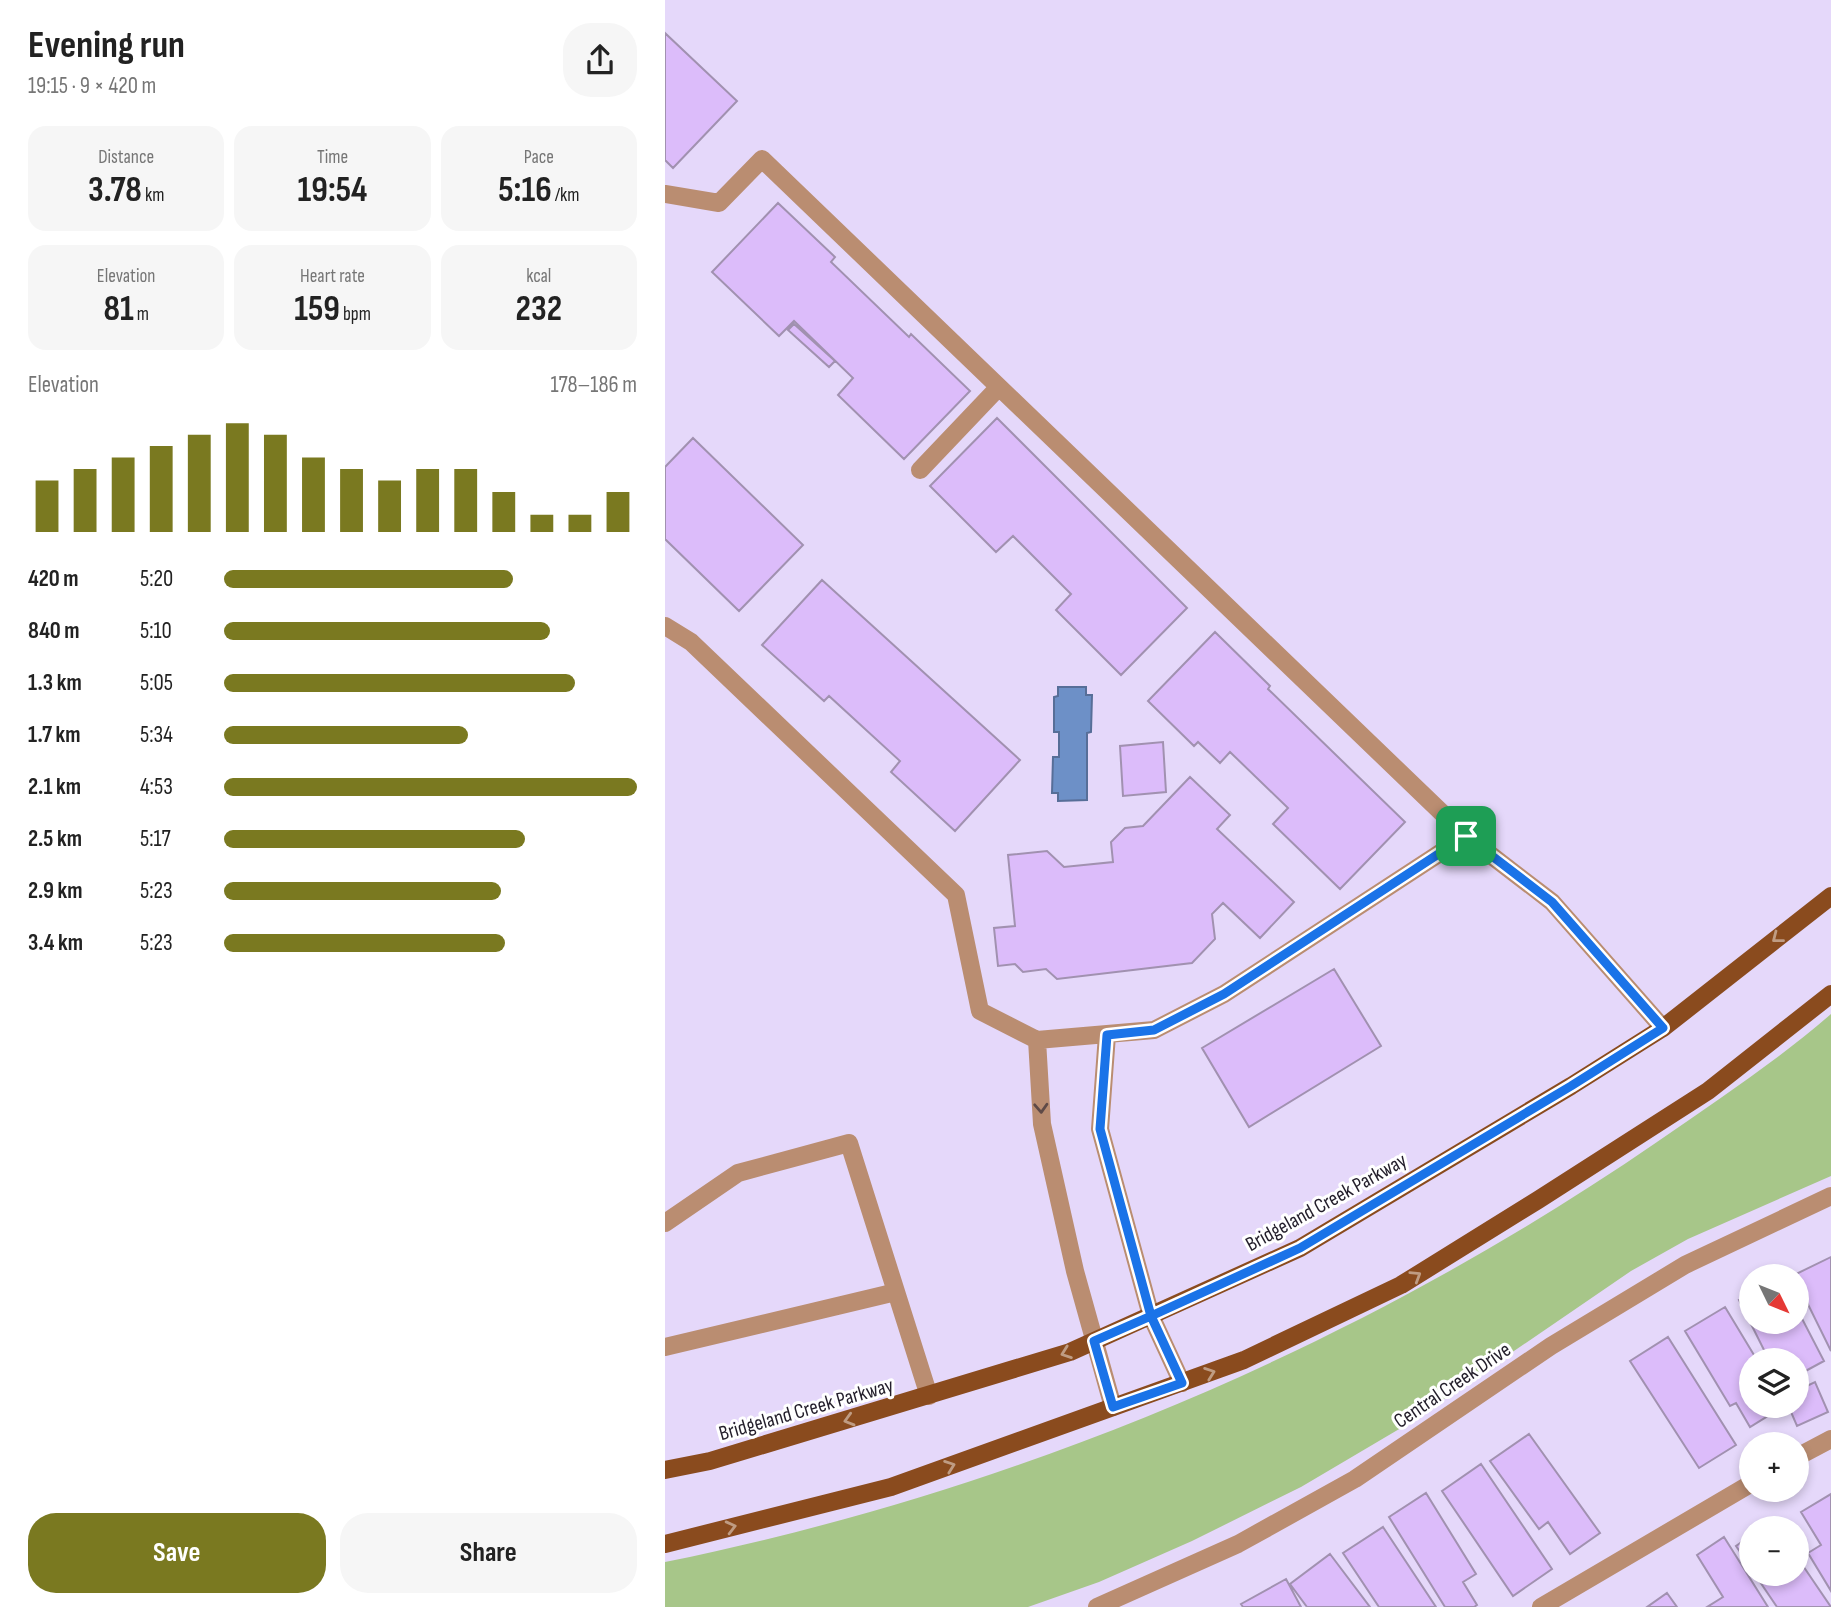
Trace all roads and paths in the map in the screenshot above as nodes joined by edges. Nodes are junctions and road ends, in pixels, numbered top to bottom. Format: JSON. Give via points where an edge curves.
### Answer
{"nodes":[{"id":1,"x":665,"y":194,"type":"edge"},
{"id":2,"x":998,"y":388,"type":"junction"},
{"id":3,"x":920,"y":470,"type":"dead end"},
{"id":4,"x":665,"y":626,"type":"edge"},
{"id":5,"x":1466,"y":836,"type":"junction"},
{"id":6,"x":1831,"y":896,"type":"edge"},
{"id":7,"x":1831,"y":994,"type":"edge"},
{"id":8,"x":1663,"y":1028,"type":"junction"},
{"id":9,"x":1107,"y":1035,"type":"junction"},
{"id":10,"x":1037,"y":1040,"type":"junction"},
{"id":11,"x":1831,"y":1196,"type":"edge"},
{"id":12,"x":665,"y":1223,"type":"edge"},
{"id":13,"x":896,"y":1292,"type":"junction"},
{"id":14,"x":1151,"y":1316,"type":"junction"},
{"id":15,"x":1094,"y":1341,"type":"junction"},
{"id":16,"x":665,"y":1347,"type":"edge"},
{"id":17,"x":1182,"y":1383,"type":"junction"},
{"id":18,"x":929,"y":1396,"type":"junction"},
{"id":19,"x":1113,"y":1407,"type":"junction"},
{"id":20,"x":1831,"y":1439,"type":"edge"},
{"id":21,"x":1809,"y":1451,"type":"edge"},
{"id":22,"x":665,"y":1470,"type":"edge"},
{"id":23,"x":1739,"y":1491,"type":"edge"},
{"id":24,"x":665,"y":1544,"type":"edge"},
{"id":25,"x":1097,"y":1607,"type":"edge"},
{"id":26,"x":1541,"y":1607,"type":"edge"}],
"edges":[{"from":1,"to":2,"type":"street","via":[[719,203],[762,159]]},
{"from":2,"to":3,"type":"street"},
{"from":2,"to":5,"type":"street"},
{"from":4,"to":10,"type":"street","via":[[691,642],[956,895],[980,1011]]},
{"from":5,"to":8,"type":"street","via":[[1552,902]]},
{"from":5,"to":9,"type":"street","via":[[1224,994],[1154,1030]]},
{"from":6,"to":8,"type":"main road","name":"Bridgeland Creek Parkway","one_way":true},
{"from":17,"to":7,"type":"main road","one_way":true,"via":[[1244,1360],[1401,1285],[1708,1091]]},
{"from":8,"to":14,"type":"main road","name":"Bridgeland Creek Parkway","via":[[1300,1248]]},
{"from":9,"to":10,"type":"street"},
{"from":9,"to":14,"type":"street","via":[[1100,1129]]},
{"from":10,"to":15,"type":"street","one_way":true,"via":[[1042,1124]]},
{"from":11,"to":25,"type":"street","name":"Central Creek Drive","via":[[1685,1265],[1551,1346],[1355,1479],[1238,1544]]},
{"from":12,"to":13,"type":"street","via":[[739,1173],[849,1143]]},
{"from":13,"to":16,"type":"street"},
{"from":13,"to":18,"type":"street"},
{"from":14,"to":15,"type":"main road","name":"Bridgeland Creek Parkway"},
{"from":14,"to":17,"type":"street"},
{"from":15,"to":18,"type":"main road","name":"Bridgeland Creek Parkway","one_way":true},
{"from":15,"to":19,"type":"street"},
{"from":17,"to":19,"type":"main road"},
{"from":18,"to":22,"type":"main road","name":"Bridgeland Creek Parkway","one_way":true},
{"from":24,"to":19,"type":"main road","one_way":true,"via":[[891,1487]]},
{"from":20,"to":21,"type":"street"},
{"from":23,"to":26,"type":"street"}]}
